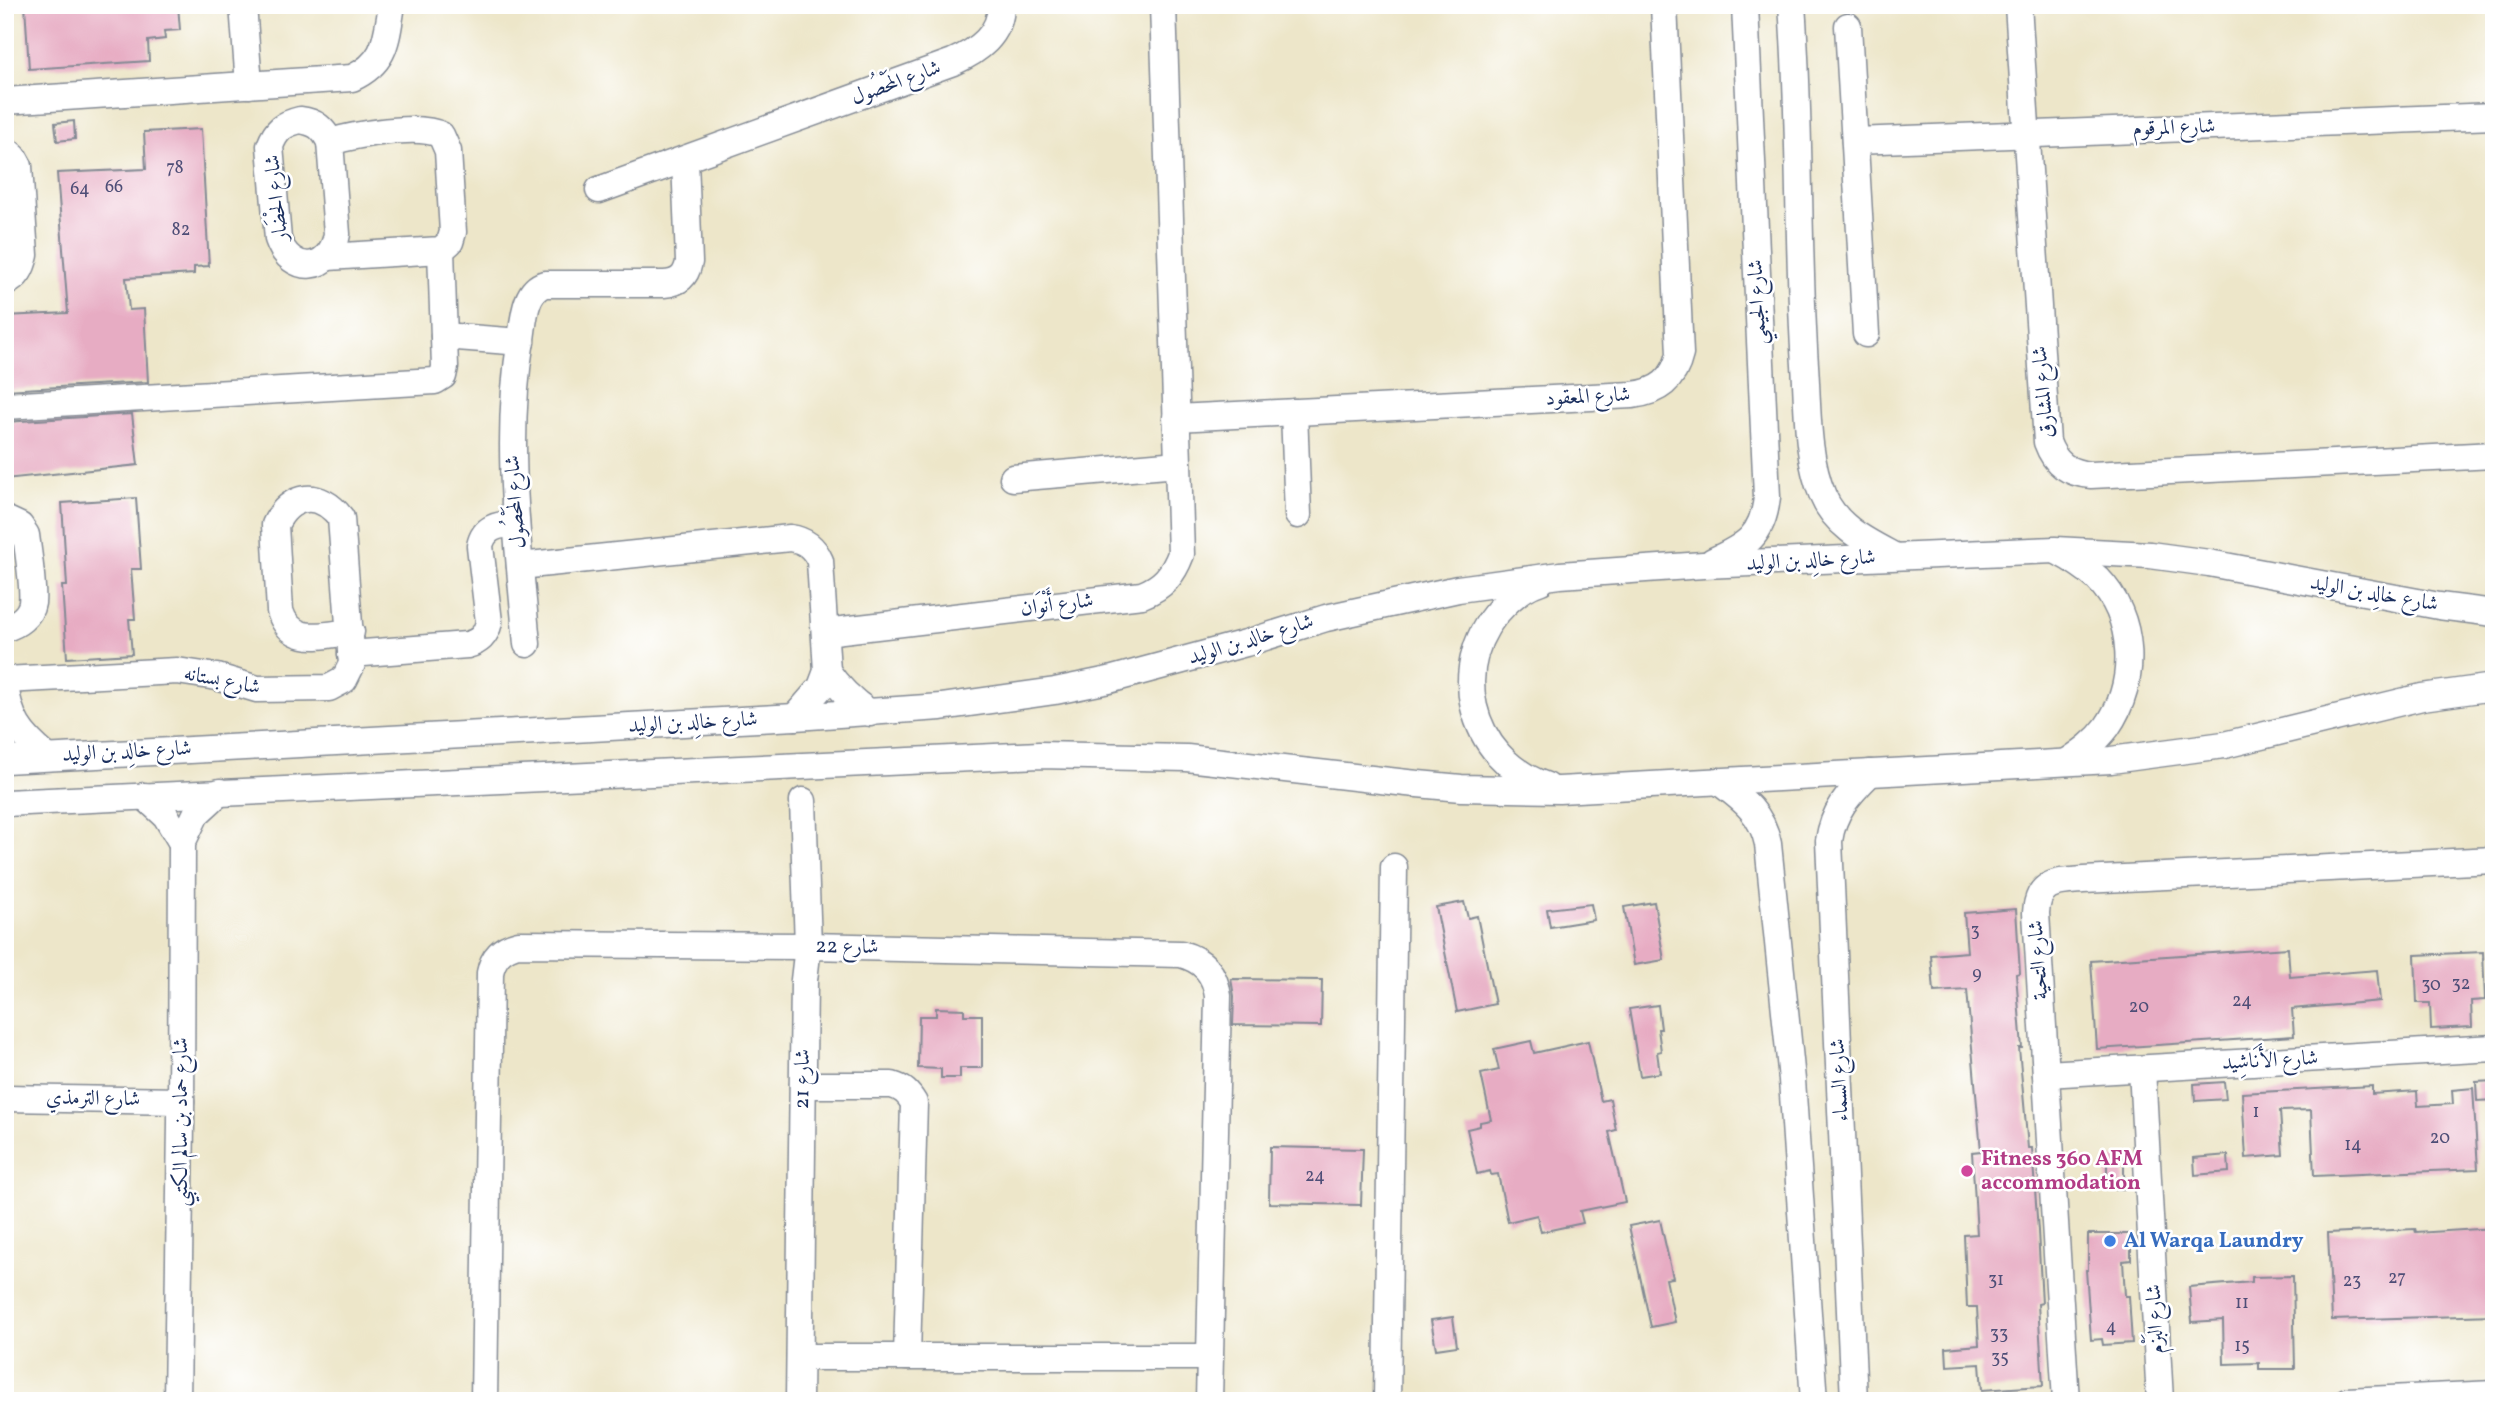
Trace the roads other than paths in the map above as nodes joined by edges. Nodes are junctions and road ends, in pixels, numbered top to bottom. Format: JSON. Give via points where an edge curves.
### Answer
{"nodes":[{"id":1,"x":243,"y":5,"type":"edge"},
{"id":2,"x":392,"y":5,"type":"edge"},
{"id":3,"x":1001,"y":5,"type":"edge"},
{"id":4,"x":1163,"y":5,"type":"edge"},
{"id":5,"x":1664,"y":5,"type":"edge"},
{"id":6,"x":1745,"y":5,"type":"edge"},
{"id":7,"x":2018,"y":5,"type":"edge"},
{"id":8,"x":1795,"y":12,"type":"edge"},
{"id":9,"x":1848,"y":26,"type":"dead end"},
{"id":10,"x":298,"y":82,"type":"junction"},
{"id":11,"x":249,"y":85,"type":"junction"},
{"id":12,"x":5,"y":101,"type":"edge"},
{"id":13,"x":2494,"y":116,"type":"edge"},
{"id":14,"x":300,"y":120,"type":"junction"},
{"id":15,"x":2026,"y":134,"type":"junction"},
{"id":16,"x":1854,"y":141,"type":"junction"},
{"id":17,"x":330,"y":142,"type":"junction"},
{"id":18,"x":5,"y":149,"type":"edge"},
{"id":19,"x":685,"y":160,"type":"junction"},
{"id":20,"x":599,"y":190,"type":"dead end"},
{"id":21,"x":440,"y":250,"type":"junction"},
{"id":22,"x":328,"y":257,"type":"junction"},
{"id":23,"x":5,"y":283,"type":"edge"},
{"id":24,"x":1866,"y":334,"type":"dead end"},
{"id":25,"x":444,"y":336,"type":"junction"},
{"id":26,"x":521,"y":342,"type":"junction"},
{"id":27,"x":5,"y":406,"type":"edge"},
{"id":28,"x":1294,"y":412,"type":"junction"},
{"id":29,"x":1176,"y":418,"type":"junction"},
{"id":30,"x":2494,"y":455,"type":"edge"},
{"id":31,"x":1178,"y":464,"type":"junction"},
{"id":32,"x":1013,"y":478,"type":"dead end"},
{"id":33,"x":1298,"y":515,"type":"dead end"},
{"id":34,"x":5,"y":519,"type":"edge"},
{"id":35,"x":516,"y":523,"type":"junction"},
{"id":36,"x":2055,"y":550,"type":"junction"},
{"id":37,"x":1896,"y":557,"type":"junction"},
{"id":38,"x":1703,"y":565,"type":"junction"},
{"id":39,"x":520,"y":566,"type":"junction"},
{"id":40,"x":1560,"y":575,"type":"junction"},
{"id":41,"x":2494,"y":613,"type":"edge"},
{"id":42,"x":5,"y":628,"type":"edge"},
{"id":43,"x":825,"y":632,"type":"junction"},
{"id":44,"x":351,"y":643,"type":"junction"},
{"id":45,"x":527,"y":644,"type":"dead end"},
{"id":46,"x":827,"y":671,"type":"junction"},
{"id":47,"x":5,"y":682,"type":"edge"},
{"id":48,"x":2494,"y":687,"type":"edge"},
{"id":49,"x":870,"y":712,"type":"junction"},
{"id":50,"x":7,"y":714,"type":"edge"},
{"id":51,"x":795,"y":718,"type":"junction"},
{"id":52,"x":47,"y":757,"type":"junction"},
{"id":53,"x":5,"y":760,"type":"edge"},
{"id":54,"x":2067,"y":762,"type":"junction"},
{"id":55,"x":849,"y":763,"type":"junction"},
{"id":56,"x":764,"y":767,"type":"junction"},
{"id":57,"x":1870,"y":773,"type":"junction"},
{"id":58,"x":1718,"y":782,"type":"junction"},
{"id":59,"x":1559,"y":790,"type":"junction"},
{"id":60,"x":220,"y":792,"type":"junction"},
{"id":61,"x":144,"y":796,"type":"junction"},
{"id":62,"x":803,"y":801,"type":"junction"},
{"id":63,"x":5,"y":803,"type":"edge"},
{"id":64,"x":181,"y":843,"type":"junction"},
{"id":65,"x":2494,"y":860,"type":"edge"},
{"id":66,"x":1394,"y":867,"type":"dead end"},
{"id":67,"x":808,"y":946,"type":"junction"},
{"id":68,"x":2494,"y":1048,"type":"edge"},
{"id":69,"x":2142,"y":1069,"type":"junction"},
{"id":70,"x":2046,"y":1074,"type":"junction"},
{"id":71,"x":803,"y":1085,"type":"junction"},
{"id":72,"x":5,"y":1098,"type":"edge"},
{"id":73,"x":181,"y":1101,"type":"junction"},
{"id":74,"x":800,"y":1357,"type":"junction"},
{"id":75,"x":907,"y":1357,"type":"junction"},
{"id":76,"x":1210,"y":1357,"type":"junction"},
{"id":77,"x":1853,"y":1360,"type":"junction"},
{"id":78,"x":2494,"y":1394,"type":"edge"},
{"id":79,"x":177,"y":1401,"type":"edge"},
{"id":80,"x":484,"y":1401,"type":"edge"},
{"id":81,"x":799,"y":1401,"type":"edge"},
{"id":82,"x":1209,"y":1401,"type":"edge"},
{"id":83,"x":1387,"y":1401,"type":"edge"},
{"id":84,"x":1814,"y":1401,"type":"edge"},
{"id":85,"x":1854,"y":1401,"type":"edge"},
{"id":86,"x":1877,"y":1401,"type":"edge"},
{"id":87,"x":2066,"y":1401,"type":"edge"},
{"id":88,"x":2160,"y":1401,"type":"edge"},
{"id":89,"x":2347,"y":1401,"type":"edge"}],
"edges":[{"from":1,"to":11,"type":"street"},
{"from":2,"to":10,"type":"street","via":[[384,49],[371,67],[352,78]]},
{"from":3,"to":19,"type":"street","name":"شارع المَحْصُول","via":[[996,29],[961,59]]},
{"from":4,"to":29,"type":"street","name":"شارع أَنْوَان"},
{"from":5,"to":28,"type":"street","name":"شارع المعقود","via":[[1680,354],[1670,379],[1646,394]]},
{"from":6,"to":38,"type":"street","name":"شارع الجيمي","via":[[1766,497],[1761,524],[1747,543]]},
{"from":7,"to":15,"type":"street","name":"شارع المشارق"},
{"from":8,"to":37,"type":"street","name":"شارع الجيمي","via":[[1800,288],[1813,461],[1823,496],[1837,518]]},
{"from":9,"to":16,"type":"street"},
{"from":10,"to":11,"type":"street"},
{"from":10,"to":14,"type":"street"},
{"from":11,"to":12,"type":"street"},
{"from":13,"to":15,"type":"street","name":"شارع المرقوم"},
{"from":14,"to":17,"type":"street","via":[[312,121]]},
{"from":14,"to":22,"type":"street","name":"شارع الحْضَار","via":[[285,124],[270,146],[278,239],[292,261],[316,264]]},
{"from":15,"to":16,"type":"street","name":"شارع المرقوم"},
{"from":15,"to":30,"type":"street","name":"شارع المشارق","via":[[2047,442],[2061,466],[2091,475]]},
{"from":16,"to":24,"type":"street"},
{"from":17,"to":21,"type":"street","via":[[368,133],[426,131],[441,135],[448,151],[453,232]]},
{"from":17,"to":22,"type":"street","via":[[337,234]]},
{"from":18,"to":23,"type":"street","via":[[19,166],[25,255],[22,268]]},
{"from":19,"to":20,"type":"street","name":"شارع المَحْصُول"},
{"from":19,"to":26,"type":"street","name":"شارع المَحْصُول","via":[[689,262],[682,279],[664,284],[539,286],[531,294]]},
{"from":21,"to":22,"type":"street"},
{"from":21,"to":25,"type":"street"},
{"from":25,"to":26,"type":"street"},
{"from":25,"to":27,"type":"street","via":[[445,372],[435,381]]},
{"from":26,"to":35,"type":"street","name":"شارع المَحْصُول","via":[[512,434]]},
{"from":28,"to":29,"type":"street","name":"شارع المعقود"},
{"from":28,"to":33,"type":"street"},
{"from":29,"to":31,"type":"street","name":"شارع أَنْوَان"},
{"from":31,"to":32,"type":"street"},
{"from":31,"to":43,"type":"street","name":"شارع أَنْوَان","via":[[1181,554],[1176,568],[1156,590]]},
{"from":34,"to":42,"type":"street","via":[[20,526],[26,535],[32,603],[20,622]]},
{"from":35,"to":39,"type":"street","name":"شارع المَحْصُول"},
{"from":35,"to":44,"type":"street","via":[[491,528],[482,539],[489,622],[480,640],[467,645]]},
{"from":36,"to":37,"type":"street","name":"شارع خالِد بن الوليد"},
{"from":36,"to":41,"type":"street","name":"شارع خالِد بن الوليد","via":[[2209,563]]},
{"from":36,"to":54,"type":"street","via":[[2099,580],[2115,601],[2129,652],[2128,679],[2120,704],[2089,747]]},
{"from":37,"to":38,"type":"street","name":"شارع خالِد بن الوليد"},
{"from":38,"to":40,"type":"street","name":"شارع خالِد بن الوليد"},
{"from":39,"to":43,"type":"street","name":"شارع المَحْصُول","via":[[798,539],[812,547],[820,562]]},
{"from":39,"to":45,"type":"street"},
{"from":40,"to":49,"type":"street","name":"شارع خالِد بن الوليد","via":[[1458,589],[1326,618],[1168,665],[1055,691]]},
{"from":40,"to":59,"type":"street","via":[[1514,595],[1496,613],[1482,634],[1471,682],[1473,707],[1496,752],[1535,782]]},
{"from":43,"to":46,"type":"street","name":"شارع المَحْصُول"},
{"from":44,"to":44,"type":"street","name":"شارع بستانه","via":[[299,635],[284,623],[279,611],[275,525],[280,514],[300,500],[324,501],[341,518]]},
{"from":44,"to":47,"type":"street","name":"شارع بستانه","via":[[349,673],[329,688],[257,689],[177,671]]},
{"from":46,"to":49,"type":"street","via":[[847,696]]},
{"from":46,"to":51,"type":"street","via":[[821,687]]},
{"from":47,"to":50,"type":"street"},
{"from":48,"to":54,"type":"street","via":[[2398,703],[2224,745]]},
{"from":49,"to":51,"type":"street","name":"شارع خالِد بن الوليد"},
{"from":50,"to":52,"type":"street"},
{"from":51,"to":52,"type":"street","name":"شارع خالِد بن الوليد"},
{"from":52,"to":53,"type":"street","name":"شارع خالِد بن الوليد"},
{"from":54,"to":57,"type":"street"},
{"from":55,"to":56,"type":"street"},
{"from":55,"to":59,"type":"street","via":[[1135,755],[1448,787]]},
{"from":55,"to":62,"type":"street","via":[[819,783]]},
{"from":56,"to":60,"type":"street"},
{"from":56,"to":62,"type":"street","via":[[790,785]]},
{"from":57,"to":58,"type":"street"},
{"from":57,"to":77,"type":"street","name":"شارع السماء","via":[[1837,811],[1829,841]]},
{"from":58,"to":59,"type":"street"},
{"from":58,"to":84,"type":"street","via":[[1753,809],[1768,844],[1792,1080]]},
{"from":60,"to":61,"type":"street"},
{"from":60,"to":64,"type":"street","name":"شارع حماد بن سالم الكتبي","via":[[196,814]]},
{"from":61,"to":63,"type":"street"},
{"from":61,"to":64,"type":"street","via":[[166,816]]},
{"from":62,"to":67,"type":"street","name":"شارع 21"},
{"from":64,"to":73,"type":"street","name":"شارع حماد بن سالم الكتبي"},
{"from":65,"to":70,"type":"street","name":"شارع التحية","via":[[2052,884],[2039,896],[2036,913]]},
{"from":66,"to":83,"type":"street"},
{"from":67,"to":71,"type":"street","name":"شارع 21"},
{"from":67,"to":76,"type":"street","name":"شارع 22","via":[[1181,954],[1207,968],[1218,996]]},
{"from":67,"to":80,"type":"street","name":"شارع 22","via":[[519,944],[496,957],[490,973]]},
{"from":68,"to":69,"type":"street","name":"شارع الأَنَاشِيد"},
{"from":69,"to":70,"type":"street","name":"شارع الأَنَاشِيد"},
{"from":69,"to":88,"type":"street","name":"شارع البَزْم"},
{"from":70,"to":87,"type":"street","name":"شارع التحية"},
{"from":71,"to":74,"type":"street","name":"شارع 21"},
{"from":71,"to":75,"type":"street","via":[[892,1084],[909,1094],[914,1103]]},
{"from":72,"to":73,"type":"street","name":"شارع الترمذي"},
{"from":73,"to":79,"type":"street","name":"شارع حماد بن سالم الكتبي"},
{"from":74,"to":75,"type":"street"},
{"from":74,"to":81,"type":"street","name":"شارع 21"},
{"from":75,"to":76,"type":"street"},
{"from":76,"to":82,"type":"street","name":"شارع 22"},
{"from":77,"to":85,"type":"street","name":"شارع السماء"},
{"from":77,"to":86,"type":"street"},
{"from":78,"to":89,"type":"street"}]}
